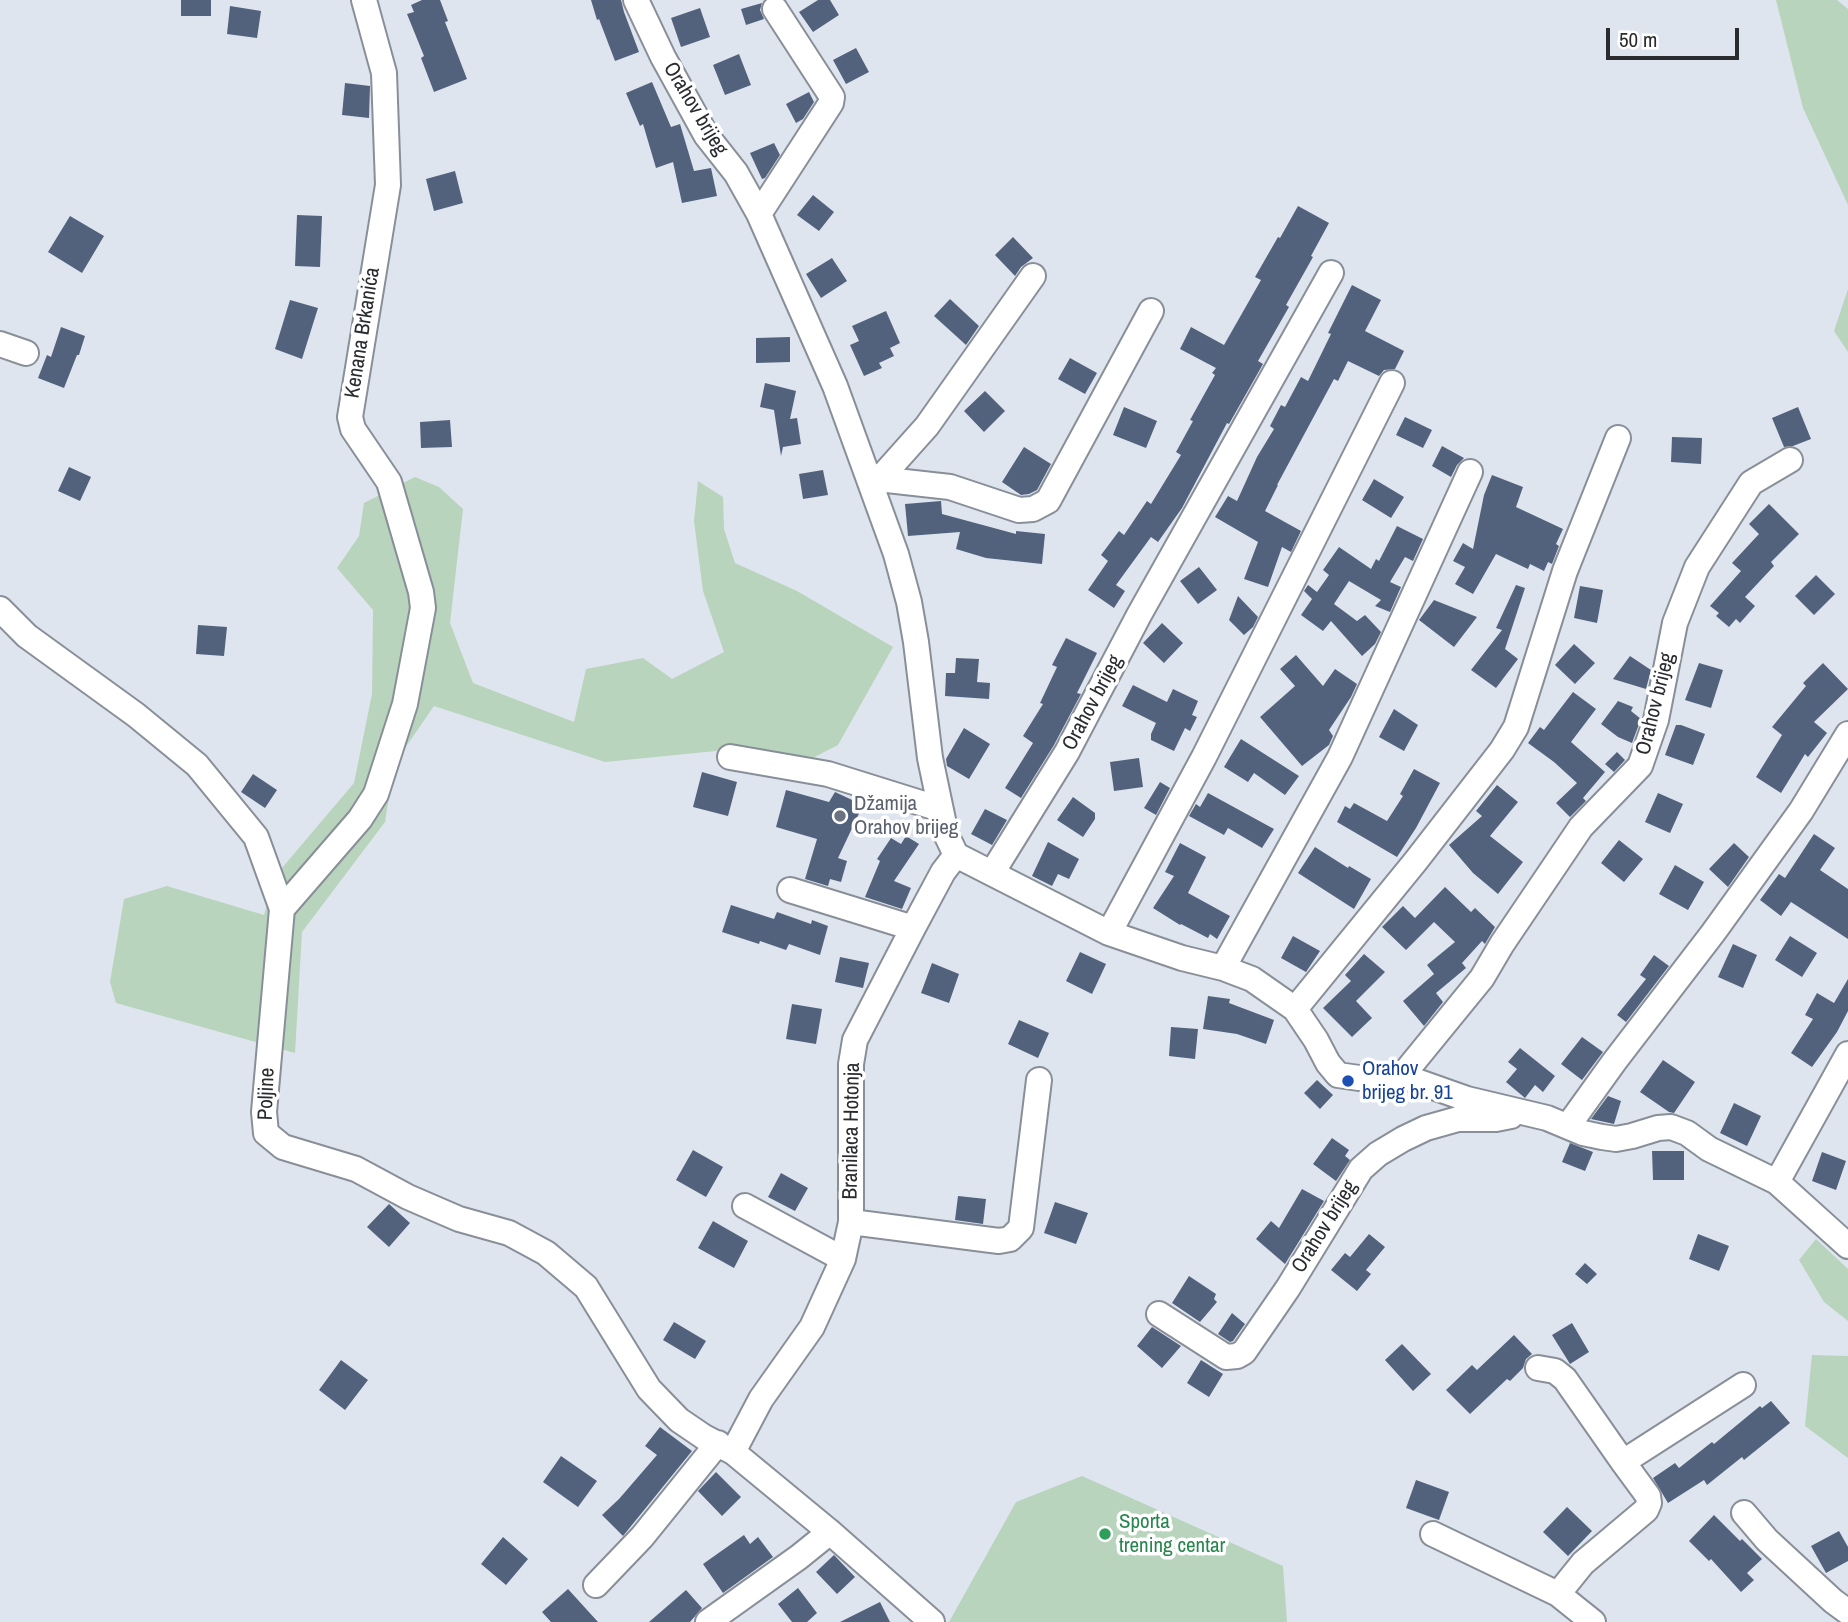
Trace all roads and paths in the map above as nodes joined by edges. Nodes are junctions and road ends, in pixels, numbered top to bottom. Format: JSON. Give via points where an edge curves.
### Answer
{"nodes":[{"id":1,"x":365,"y":0,"type":"edge"},
{"id":2,"x":636,"y":0,"type":"edge"},
{"id":3,"x":775,"y":9,"type":"dead end"},
{"id":4,"x":759,"y":214,"type":"junction"},
{"id":5,"x":1331,"y":273,"type":"dead end"},
{"id":6,"x":1033,"y":276,"type":"dead end"},
{"id":7,"x":1152,"y":311,"type":"dead end"},
{"id":8,"x":0,"y":344,"type":"edge"},
{"id":9,"x":26,"y":353,"type":"dead end"},
{"id":10,"x":1392,"y":383,"type":"dead end"},
{"id":11,"x":1618,"y":438,"type":"dead end"},
{"id":12,"x":1790,"y":460,"type":"dead end"},
{"id":13,"x":1470,"y":472,"type":"dead end"},
{"id":14,"x":871,"y":483,"type":"junction"},
{"id":15,"x":0,"y":609,"type":"edge"},
{"id":16,"x":1848,"y":734,"type":"edge"},
{"id":17,"x":730,"y":757,"type":"dead end"},
{"id":18,"x":940,"y":809,"type":"junction"},
{"id":19,"x":956,"y":855,"type":"junction"},
{"id":20,"x":992,"y":873,"type":"junction"},
{"id":21,"x":790,"y":890,"type":"dead end"},
{"id":22,"x":282,"y":909,"type":"junction"},
{"id":23,"x":913,"y":928,"type":"junction"},
{"id":24,"x":1109,"y":933,"type":"junction"},
{"id":25,"x":1223,"y":968,"type":"junction"},
{"id":26,"x":1295,"y":1009,"type":"junction"},
{"id":27,"x":1848,"y":1054,"type":"edge"},
{"id":28,"x":1402,"y":1076,"type":"junction"},
{"id":29,"x":1039,"y":1080,"type":"dead end"},
{"id":30,"x":1526,"y":1113,"type":"junction"},
{"id":31,"x":1568,"y":1126,"type":"junction"},
{"id":32,"x":1777,"y":1182,"type":"junction"},
{"id":33,"x":745,"y":1206,"type":"dead end"},
{"id":34,"x":851,"y":1222,"type":"junction"},
{"id":35,"x":1848,"y":1246,"type":"edge"},
{"id":36,"x":843,"y":1259,"type":"junction"},
{"id":37,"x":1159,"y":1314,"type":"dead end"},
{"id":38,"x":1538,"y":1368,"type":"dead end"},
{"id":39,"x":1743,"y":1385,"type":"dead end"},
{"id":40,"x":725,"y":1447,"type":"junction"},
{"id":41,"x":1623,"y":1462,"type":"junction"},
{"id":42,"x":1744,"y":1513,"type":"dead end"},
{"id":43,"x":830,"y":1532,"type":"junction"},
{"id":44,"x":1433,"y":1534,"type":"dead end"},
{"id":45,"x":596,"y":1585,"type":"dead end"},
{"id":46,"x":1558,"y":1594,"type":"junction"},
{"id":47,"x":1848,"y":1612,"type":"edge"},
{"id":48,"x":708,"y":1622,"type":"edge"},
{"id":49,"x":932,"y":1622,"type":"edge"},
{"id":50,"x":1593,"y":1622,"type":"edge"}],
"edges":[{"from":1,"to":22,"type":"street","name":"Kenana Brkanića","via":[[384,73],[388,185],[350,418],[389,482],[423,608],[405,704],[376,794]]},
{"from":2,"to":4,"type":"street","name":"Orahov brijeg","via":[[706,135],[736,173]]},
{"from":3,"to":4,"type":"street","via":[[832,97]]},
{"from":4,"to":14,"type":"street","name":"Orahov brijeg","via":[[835,386]]},
{"from":5,"to":20,"type":"street","name":"Orahov brijeg","via":[[1067,752]]},
{"from":6,"to":14,"type":"street","via":[[927,426]]},
{"from":7,"to":14,"type":"street","via":[[1048,502],[1019,510],[950,487],[887,480]]},
{"from":8,"to":9,"type":"street"},
{"from":10,"to":24,"type":"street","via":[[1204,757]]},
{"from":11,"to":26,"type":"street","via":[[1565,571],[1516,727],[1415,862]]},
{"from":12,"to":28,"type":"street","name":"Orahov brijeg","via":[[1751,483],[1697,567],[1675,623],[1656,720],[1640,766],[1580,827],[1482,978]]},
{"from":13,"to":25,"type":"street","via":[[1340,757]]},
{"from":14,"to":18,"type":"street","name":"Orahov brijeg","via":[[909,602]]},
{"from":15,"to":22,"type":"street","name":"Poljine","via":[[27,636],[197,765],[256,837]]},
{"from":16,"to":31,"type":"street","via":[[1793,822]]},
{"from":17,"to":18,"type":"street","via":[[828,774]]},
{"from":18,"to":19,"type":"street","name":"Orahov brijeg"},
{"from":19,"to":20,"type":"street","name":"Orahov brijeg"},
{"from":19,"to":23,"type":"street","name":"Branilaca Hotonja"},
{"from":20,"to":24,"type":"street","name":"Orahov brijeg"},
{"from":21,"to":23,"type":"street"},
{"from":22,"to":40,"type":"street","name":"Poljine","via":[[266,1133],[283,1147],[356,1169],[408,1198],[509,1233],[547,1253],[586,1287],[649,1388],[679,1420]]},
{"from":23,"to":34,"type":"street","name":"Branilaca Hotonja","via":[[855,1040]]},
{"from":24,"to":25,"type":"street","name":"Orahov brijeg"},
{"from":25,"to":26,"type":"street","name":"Orahov brijeg","via":[[1252,979]]},
{"from":26,"to":28,"type":"street","name":"Orahov brijeg","via":[[1338,1075]]},
{"from":27,"to":32,"type":"street"},
{"from":28,"to":30,"type":"street","name":"Orahov brijeg"},
{"from":29,"to":34,"type":"street","name":"Branilaca Hotonja","via":[[1021,1228],[1010,1238],[999,1241]]},
{"from":30,"to":31,"type":"street","name":"Orahov brijeg"},
{"from":30,"to":37,"type":"street","name":"Orahov brijeg","via":[[1458,1119],[1426,1128],[1378,1154],[1361,1169],[1288,1287],[1237,1356],[1226,1357]]},
{"from":31,"to":32,"type":"street","name":"Orahov brijeg","via":[[1616,1139],[1671,1127]]},
{"from":32,"to":35,"type":"street","name":"Orahov brijeg"},
{"from":33,"to":36,"type":"street"},
{"from":34,"to":36,"type":"street","name":"Branilaca Hotonja"},
{"from":36,"to":40,"type":"street","name":"Branilaca Hotonja","via":[[812,1327]]},
{"from":38,"to":41,"type":"street","via":[[1555,1371],[1565,1379]]},
{"from":39,"to":41,"type":"street"},
{"from":40,"to":43,"type":"street"},
{"from":40,"to":45,"type":"street","name":"Branilaca Hotonja"},
{"from":41,"to":46,"type":"street","via":[[1648,1496],[1646,1510],[1583,1563]]},
{"from":42,"to":47,"type":"street","via":[[1767,1540]]},
{"from":43,"to":48,"type":"street"},
{"from":43,"to":49,"type":"street"},
{"from":44,"to":46,"type":"street"},
{"from":46,"to":50,"type":"street"}]}
